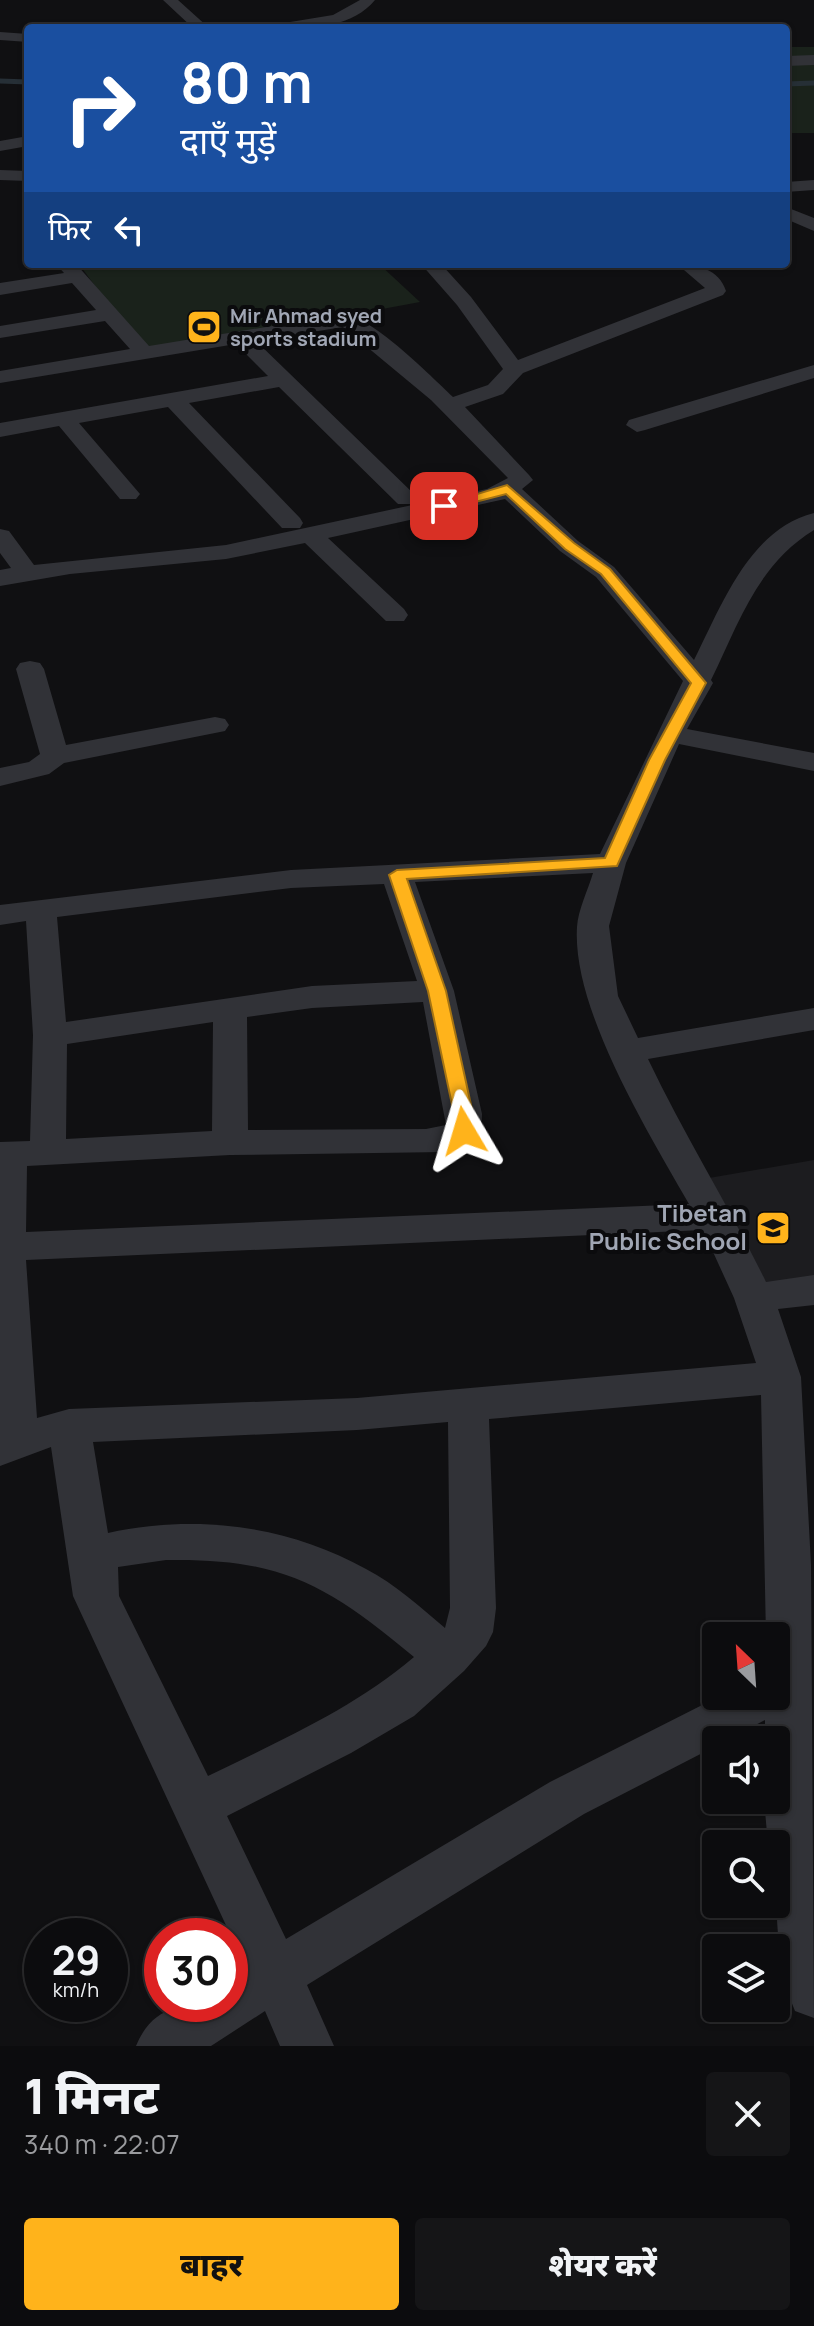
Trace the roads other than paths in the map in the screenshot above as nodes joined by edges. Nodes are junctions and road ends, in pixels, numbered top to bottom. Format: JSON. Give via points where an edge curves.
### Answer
{"nodes":[{"id":1,"x":170,"y":0,"type":"edge"},
{"id":2,"x":368,"y":0,"type":"edge"},
{"id":3,"x":197,"y":24,"type":"edge"},
{"id":4,"x":300,"y":24,"type":"edge"},
{"id":5,"x":0,"y":36,"type":"edge"},
{"id":6,"x":24,"y":38,"type":"edge"},
{"id":7,"x":814,"y":60,"type":"edge"},
{"id":8,"x":790,"y":61,"type":"edge"},
{"id":9,"x":24,"y":142,"type":"edge"},
{"id":10,"x":0,"y":146,"type":"edge"},
{"id":11,"x":0,"y":175,"type":"edge"},
{"id":12,"x":24,"y":176,"type":"edge"},
{"id":13,"x":814,"y":185,"type":"edge"},
{"id":14,"x":790,"y":187,"type":"edge"},
{"id":15,"x":790,"y":214,"type":"edge"},
{"id":16,"x":814,"y":225,"type":"edge"},
{"id":17,"x":435,"y":268,"type":"edge"},
{"id":18,"x":692,"y":268,"type":"edge"},
{"id":19,"x":71,"y":271,"type":"edge"},
{"id":20,"x":0,"y":289,"type":"edge"},
{"id":21,"x":109,"y":314,"type":"junction"},
{"id":22,"x":0,"y":332,"type":"edge"},
{"id":23,"x":239,"y":336,"type":"junction"},
{"id":24,"x":144,"y":353,"type":"junction"},
{"id":25,"x":514,"y":369,"type":"junction"},
{"id":26,"x":814,"y":371,"type":"edge"},
{"id":27,"x":0,"y":377,"type":"edge"},
{"id":28,"x":284,"y":380,"type":"junction"},
{"id":29,"x":782,"y":381,"type":"junction"},
{"id":30,"x":803,"y":393,"type":"dead end"},
{"id":31,"x":174,"y":401,"type":"junction"},
{"id":32,"x":449,"y":404,"type":"junction"},
{"id":33,"x":65,"y":420,"type":"junction"},
{"id":34,"x":637,"y":425,"type":"dead end"},
{"id":35,"x":0,"y":430,"type":"edge"},
{"id":36,"x":495,"y":484,"type":"junction"},
{"id":37,"x":128,"y":494,"type":"dead end"},
{"id":38,"x":406,"y":499,"type":"junction"},
{"id":39,"x":814,"y":520,"type":"edge"},
{"id":40,"x":301,"y":529,"type":"junction"},
{"id":41,"x":0,"y":536,"type":"edge"},
{"id":42,"x":27,"y":572,"type":"junction"},
{"id":43,"x":0,"y":578,"type":"edge"},
{"id":44,"x":395,"y":615,"type":"dead end"},
{"id":45,"x":30,"y":669,"type":"dead end"},
{"id":46,"x":699,"y":683,"type":"junction"},
{"id":47,"x":215,"y":725,"type":"dead end"},
{"id":48,"x":671,"y":734,"type":"junction"},
{"id":49,"x":55,"y":756,"type":"junction"},
{"id":50,"x":814,"y":762,"type":"edge"},
{"id":51,"x":0,"y":777,"type":"edge"},
{"id":52,"x":611,"y":863,"type":"junction"},
{"id":53,"x":397,"y":875,"type":"junction"},
{"id":54,"x":41,"y":911,"type":"junction"},
{"id":55,"x":0,"y":915,"type":"edge"},
{"id":56,"x":437,"y":991,"type":"junction"},
{"id":57,"x":230,"y":1007,"type":"junction"},
{"id":58,"x":814,"y":1019,"type":"edge"},
{"id":59,"x":50,"y":1035,"type":"junction"},
{"id":60,"x":625,"y":1052,"type":"junction"},
{"id":61,"x":230,"y":1143,"type":"junction"},
{"id":62,"x":48,"y":1152,"type":"junction"},
{"id":63,"x":4,"y":1154,"type":"edge"},
{"id":64,"x":715,"y":1216,"type":"junction"},
{"id":65,"x":6,"y":1247,"type":"junction"},
{"id":66,"x":814,"y":1290,"type":"edge"},
{"id":67,"x":754,"y":1298,"type":"junction"},
{"id":68,"x":781,"y":1377,"type":"junction"},
{"id":69,"x":468,"y":1406,"type":"junction"},
{"id":70,"x":69,"y":1426,"type":"junction"},
{"id":71,"x":9,"y":1445,"type":"edge"},
{"id":72,"x":94,"y":1579,"type":"junction"},
{"id":73,"x":788,"y":1622,"type":"edge"},
{"id":74,"x":448,"y":1657,"type":"junction"},
{"id":75,"x":742,"y":1710,"type":"edge"},
{"id":76,"x":787,"y":1710,"type":"edge"},
{"id":77,"x":196,"y":1807,"type":"junction"},
{"id":78,"x":275,"y":1972,"type":"junction"},
{"id":79,"x":248,"y":1990,"type":"edge"},
{"id":80,"x":814,"y":1992,"type":"edge"},
{"id":81,"x":199,"y":2022,"type":"edge"},
{"id":82,"x":163,"y":2046,"type":"edge"},
{"id":83,"x":307,"y":2046,"type":"edge"}],
"edges":[{"from":1,"to":3,"type":"street"},
{"from":2,"to":4,"type":"street","via":[[334,18]]},
{"from":5,"to":6,"type":"street"},
{"from":7,"to":8,"type":"street"},
{"from":9,"to":10,"type":"street"},
{"from":11,"to":12,"type":"street"},
{"from":13,"to":14,"type":"street"},
{"from":15,"to":16,"type":"street"},
{"from":17,"to":25,"type":"street"},
{"from":18,"to":25,"type":"street","via":[[716,291]]},
{"from":19,"to":20,"type":"street"},
{"from":19,"to":21,"type":"street"},
{"from":21,"to":22,"type":"street"},
{"from":21,"to":24,"type":"street"},
{"from":23,"to":24,"type":"street"},
{"from":23,"to":28,"type":"street"},
{"from":23,"to":32,"type":"street","via":[[346,320]]},
{"from":24,"to":27,"type":"street"},
{"from":25,"to":32,"type":"street","via":[[510,380],[496,389]]},
{"from":26,"to":29,"type":"street"},
{"from":28,"to":31,"type":"street"},
{"from":28,"to":38,"type":"street"},
{"from":29,"to":30,"type":"street"},
{"from":29,"to":34,"type":"street"},
{"from":31,"to":33,"type":"street"},
{"from":31,"to":40,"type":"street"},
{"from":32,"to":36,"type":"street","via":[[521,480]]},
{"from":33,"to":35,"type":"street"},
{"from":33,"to":37,"type":"street"},
{"from":36,"to":38,"type":"street"},
{"from":36,"to":40,"type":"street","via":[[495,495]]},
{"from":36,"to":46,"type":"street","via":[[605,572]]},
{"from":38,"to":40,"type":"street"},
{"from":39,"to":46,"type":"street","via":[[786,537],[753,570]]},
{"from":40,"to":42,"type":"street","via":[[226,552]]},
{"from":40,"to":44,"type":"street"},
{"from":41,"to":42,"type":"street"},
{"from":42,"to":43,"type":"street"},
{"from":45,"to":49,"type":"street"},
{"from":46,"to":48,"type":"street"},
{"from":47,"to":49,"type":"street"},
{"from":48,"to":50,"type":"street"},
{"from":48,"to":52,"type":"street"},
{"from":49,"to":51,"type":"street","via":[[39,768]]},
{"from":52,"to":53,"type":"street"},
{"from":52,"to":60,"type":"street","via":[[593,926],[601,996]]},
{"from":53,"to":54,"type":"street","via":[[291,879]]},
{"from":53,"to":56,"type":"street"},
{"from":54,"to":55,"type":"street"},
{"from":54,"to":59,"type":"street"},
{"from":56,"to":57,"type":"street"},
{"from":56,"to":61,"type":"street","via":[[464,1131],[426,1141]]},
{"from":57,"to":59,"type":"street"},
{"from":57,"to":61,"type":"street"},
{"from":58,"to":60,"type":"street"},
{"from":59,"to":62,"type":"street"},
{"from":60,"to":64,"type":"street"},
{"from":61,"to":62,"type":"street"},
{"from":62,"to":63,"type":"street"},
{"from":63,"to":65,"type":"street"},
{"from":64,"to":65,"type":"street"},
{"from":64,"to":67,"type":"street"},
{"from":65,"to":71,"type":"street"},
{"from":66,"to":67,"type":"street"},
{"from":67,"to":68,"type":"street"},
{"from":68,"to":69,"type":"street"},
{"from":68,"to":73,"type":"street"},
{"from":69,"to":70,"type":"street"},
{"from":69,"to":74,"type":"street","via":[[473,1608],[470,1632]]},
{"from":70,"to":71,"type":"street"},
{"from":70,"to":72,"type":"street"},
{"from":72,"to":74,"type":"street","via":[[104,1552],[139,1543],[230,1543],[294,1557],[351,1583]]},
{"from":72,"to":77,"type":"street","via":[[96,1596]]},
{"from":74,"to":77,"type":"street","via":[[384,1708],[334,1738]]},
{"from":75,"to":78,"type":"street","via":[[567,1798]]},
{"from":76,"to":80,"type":"street","via":[[789,1814]]},
{"from":77,"to":78,"type":"street"},
{"from":78,"to":79,"type":"street"},
{"from":78,"to":83,"type":"street"},
{"from":81,"to":82,"type":"street"}]}
